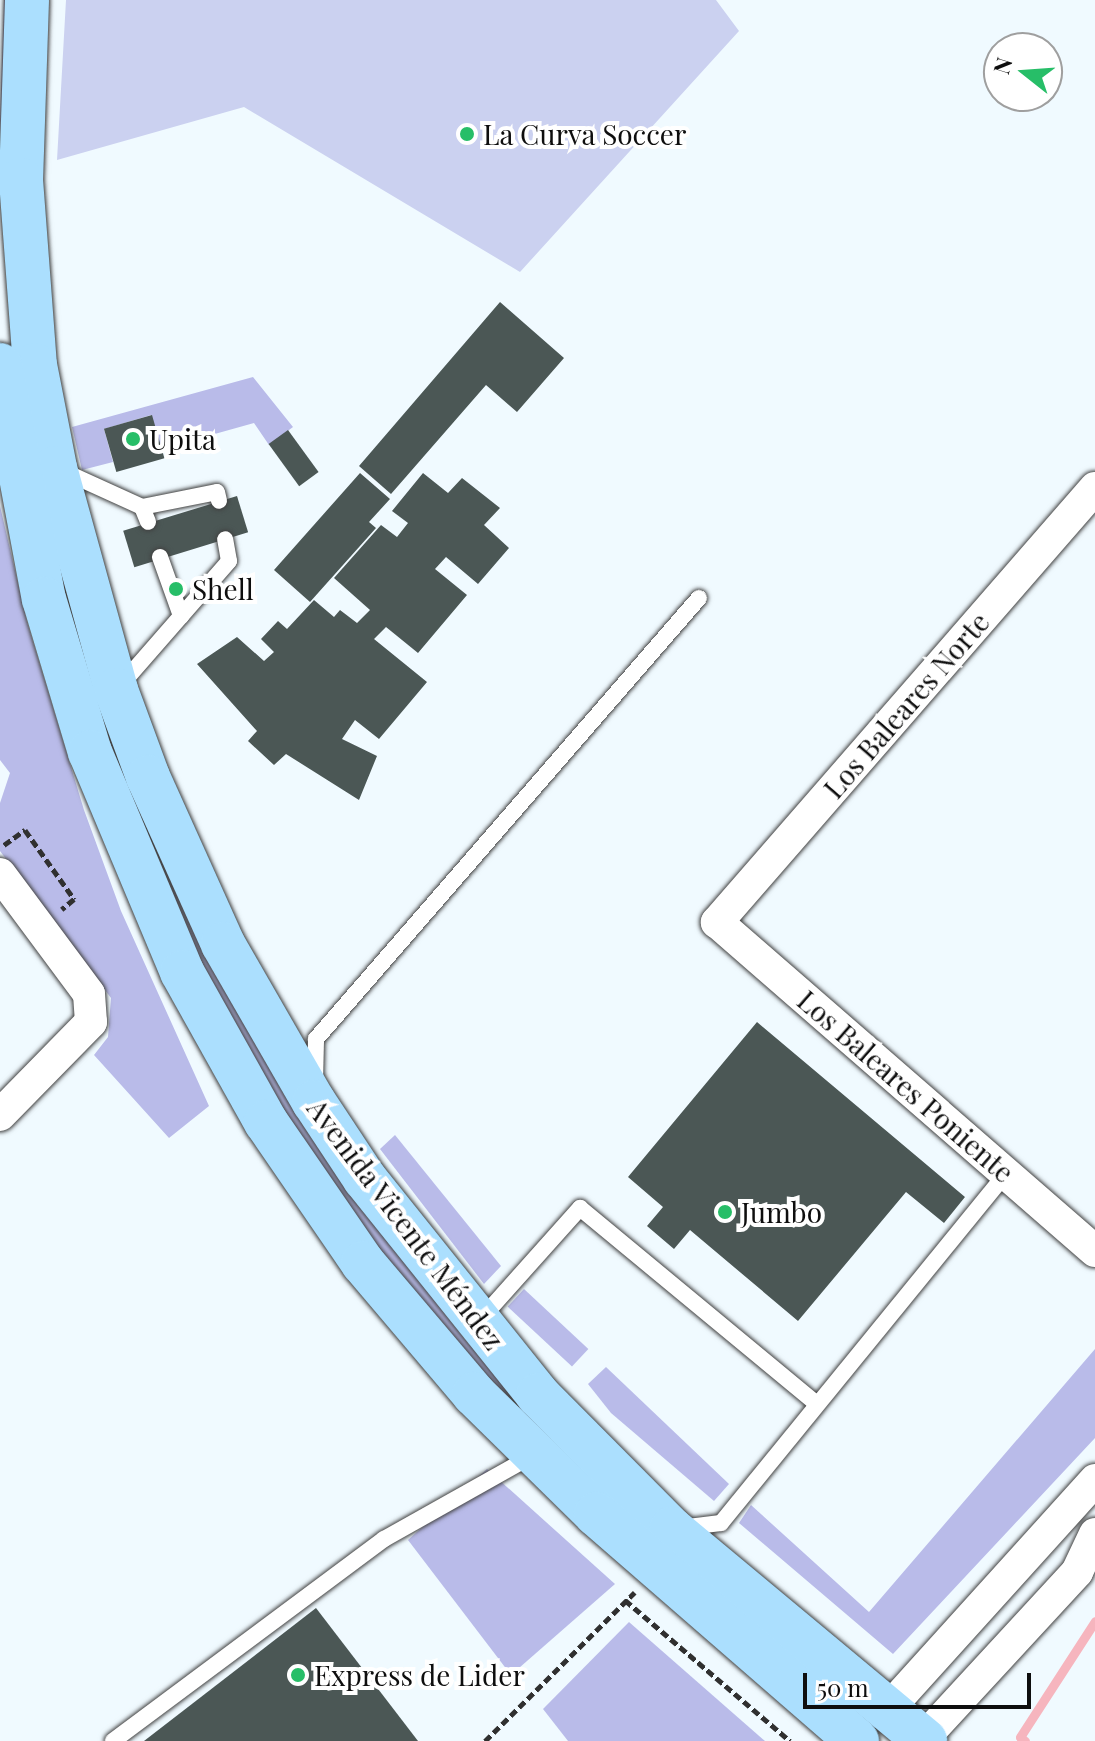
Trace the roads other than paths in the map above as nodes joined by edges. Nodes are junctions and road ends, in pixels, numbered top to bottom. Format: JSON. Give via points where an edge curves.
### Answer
{"nodes":[{"id":1,"x":27,"y":0,"type":"edge"},
{"id":2,"x":18,"y":365,"type":"edge"},
{"id":3,"x":55,"y":468,"type":"junction"},
{"id":4,"x":1095,"y":488,"type":"edge"},
{"id":5,"x":219,"y":501,"type":"dead end"},
{"id":6,"x":225,"y":539,"type":"dead end"},
{"id":7,"x":160,"y":557,"type":"dead end"},
{"id":8,"x":699,"y":598,"type":"dead end"},
{"id":9,"x":181,"y":616,"type":"junction"},
{"id":10,"x":116,"y":690,"type":"junction"},
{"id":11,"x":0,"y":874,"type":"edge"},
{"id":12,"x":717,"y":922,"type":"joint"},
{"id":13,"x":314,"y":1102,"type":"junction"},
{"id":14,"x":0,"y":1115,"type":"edge"},
{"id":15,"x":1006,"y":1174,"type":"junction"},
{"id":16,"x":1095,"y":1251,"type":"edge"},
{"id":17,"x":477,"y":1324,"type":"junction"},
{"id":18,"x":816,"y":1403,"type":"junction"},
{"id":19,"x":533,"y":1455,"type":"junction"},
{"id":20,"x":1095,"y":1480,"type":"edge"},
{"id":21,"x":1095,"y":1534,"type":"edge"},
{"id":22,"x":666,"y":1550,"type":"junction"},
{"id":23,"x":890,"y":1707,"type":"junction"},
{"id":24,"x":923,"y":1740,"type":"edge"},
{"id":25,"x":113,"y":1741,"type":"edge"},
{"id":26,"x":858,"y":1741,"type":"edge"}],
"edges":[{"from":1,"to":2,"type":"main road","name":"Avenida Vicente Méndez"},
{"from":2,"to":3,"type":"main road","name":"Avenida Vicente Méndez"},
{"from":2,"to":19,"type":"main road","name":"Avenida Vicente Méndez","via":[[27,521],[65,676],[117,826],[182,972],[266,1122],[363,1263]]},
{"from":3,"to":5,"type":"lane","via":[[145,514],[217,492]]},
{"from":3,"to":10,"type":"main road","name":"Avenida Vicente Méndez"},
{"from":4,"to":12,"type":"street","name":"Los Baleares Norte"},
{"from":6,"to":9,"type":"lane","via":[[229,561]]},
{"from":7,"to":9,"type":"lane"},
{"from":8,"to":13,"type":"lane","via":[[316,1039]]},
{"from":9,"to":10,"type":"lane"},
{"from":10,"to":13,"type":"main road","name":"Avenida Vicente Méndez","via":[[148,777],[223,944]]},
{"from":11,"to":14,"type":"street","via":[[89,994],[91,1022]]},
{"from":12,"to":15,"type":"street","name":"Los Baleares Poniente"},
{"from":13,"to":17,"type":"main road","name":"Avenida Vicente Méndez","via":[[365,1179]]},
{"from":15,"to":16,"type":"street","name":"Los Baleares Poniente"},
{"from":15,"to":18,"type":"lane"},
{"from":17,"to":18,"type":"lane","via":[[580,1208]]},
{"from":17,"to":22,"type":"main road","name":"Avenida Vicente Méndez","via":[[592,1452]]},
{"from":18,"to":22,"type":"lane","via":[[721,1523]]},
{"from":19,"to":22,"type":"main road","name":"Avenida Vicente Méndez"},
{"from":19,"to":25,"type":"lane","via":[[384,1539]]},
{"from":20,"to":23,"type":"street"},
{"from":21,"to":24,"type":"street","via":[[1077,1572]]},
{"from":22,"to":23,"type":"main road","name":"Avenida Vicente Méndez"},
{"from":22,"to":26,"type":"main road","name":"Avenida Vicente Méndez"},
{"from":23,"to":24,"type":"main road","name":"Avenida Vicente Méndez"},
{"from":23,"to":26,"type":"main road"}]}
